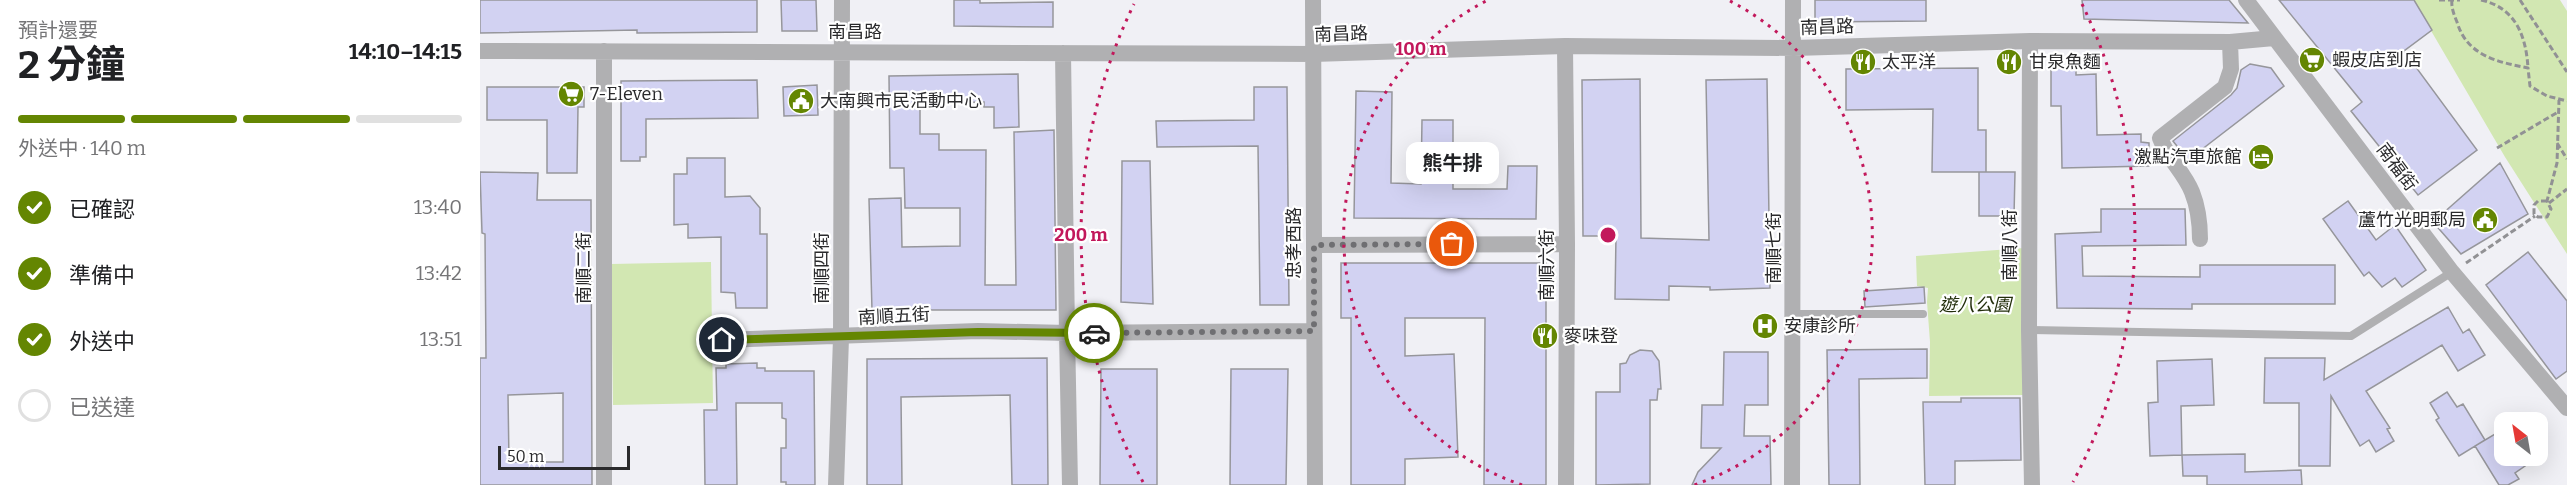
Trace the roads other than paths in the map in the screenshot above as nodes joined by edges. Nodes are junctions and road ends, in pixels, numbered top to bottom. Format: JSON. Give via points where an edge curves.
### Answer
{"nodes":[{"id":1,"x":843,"y":0,"type":"edge"},
{"id":2,"x":1313,"y":0,"type":"edge"},
{"id":3,"x":1793,"y":0,"type":"edge"},
{"id":4,"x":2246,"y":0,"type":"edge"},
{"id":5,"x":2274,"y":38,"type":"junction"},
{"id":6,"x":2030,"y":41,"type":"junction"},
{"id":7,"x":2230,"y":42,"type":"junction"},
{"id":8,"x":1565,"y":46,"type":"junction"},
{"id":9,"x":1794,"y":48,"type":"junction"},
{"id":10,"x":480,"y":51,"type":"edge"},
{"id":11,"x":604,"y":51,"type":"junction"},
{"id":12,"x":842,"y":52,"type":"junction"},
{"id":13,"x":1063,"y":53,"type":"junction"},
{"id":14,"x":1313,"y":54,"type":"junction"},
{"id":15,"x":2200,"y":239,"type":"dead end"},
{"id":16,"x":1567,"y":244,"type":"junction"},
{"id":17,"x":1314,"y":245,"type":"junction"},
{"id":18,"x":2452,"y":272,"type":"junction"},
{"id":19,"x":1793,"y":314,"type":"junction"},
{"id":20,"x":1923,"y":314,"type":"dead end"},
{"id":21,"x":2029,"y":330,"type":"junction"},
{"id":22,"x":1314,"y":331,"type":"junction"},
{"id":23,"x":1067,"y":333,"type":"junction"},
{"id":24,"x":841,"y":338,"type":"junction"},
{"id":25,"x":722,"y":340,"type":"dead end"},
{"id":26,"x":2567,"y":408,"type":"edge"},
{"id":27,"x":604,"y":485,"type":"edge"},
{"id":28,"x":836,"y":485,"type":"edge"},
{"id":29,"x":1070,"y":485,"type":"edge"},
{"id":30,"x":1315,"y":485,"type":"edge"},
{"id":31,"x":1566,"y":485,"type":"edge"},
{"id":32,"x":1792,"y":485,"type":"edge"},
{"id":33,"x":2032,"y":485,"type":"edge"}],
"edges":[{"from":1,"to":12,"type":"street","name":"南順四街"},
{"from":2,"to":14,"type":"street","name":"忠孝西路"},
{"from":3,"to":9,"type":"street","name":"南順七街"},
{"from":4,"to":5,"type":"street","name":"南福街"},
{"from":5,"to":7,"type":"street","name":"南昌路"},
{"from":5,"to":18,"type":"street","name":"南福街"},
{"from":6,"to":7,"type":"street","name":"南昌路"},
{"from":6,"to":9,"type":"street","name":"南昌路"},
{"from":6,"to":21,"type":"street","name":"南順八街"},
{"from":7,"to":15,"type":"street","via":[[2231,69],[2225,87],[2160,138],[2192,190],[2200,219]]},
{"from":8,"to":9,"type":"street","name":"南昌路"},
{"from":8,"to":14,"type":"street","name":"南昌路"},
{"from":8,"to":16,"type":"street","name":"南順六街"},
{"from":9,"to":19,"type":"street","name":"南順七街"},
{"from":10,"to":11,"type":"street","name":"南昌路"},
{"from":11,"to":12,"type":"street","name":"南昌路"},
{"from":11,"to":27,"type":"street","name":"南順二街"},
{"from":12,"to":13,"type":"street","name":"南昌路"},
{"from":12,"to":24,"type":"street","name":"南順四街"},
{"from":13,"to":14,"type":"street","name":"南昌路"},
{"from":13,"to":23,"type":"street"},
{"from":14,"to":17,"type":"street","name":"忠孝西路"},
{"from":16,"to":17,"type":"street"},
{"from":16,"to":31,"type":"street","name":"南順六街"},
{"from":17,"to":22,"type":"street","name":"忠孝西路"},
{"from":18,"to":21,"type":"lane","via":[[2351,336]]},
{"from":18,"to":26,"type":"street","name":"南福街"},
{"from":19,"to":20,"type":"lane"},
{"from":19,"to":32,"type":"street","name":"南順七街"},
{"from":21,"to":33,"type":"street","name":"南順八街"},
{"from":22,"to":23,"type":"street","name":"南順五街"},
{"from":22,"to":30,"type":"street","name":"忠孝西路"},
{"from":23,"to":24,"type":"street","name":"南順五街"},
{"from":23,"to":29,"type":"street"},
{"from":24,"to":25,"type":"street","name":"南順五街"},
{"from":24,"to":28,"type":"street","name":"南順四街"}]}
